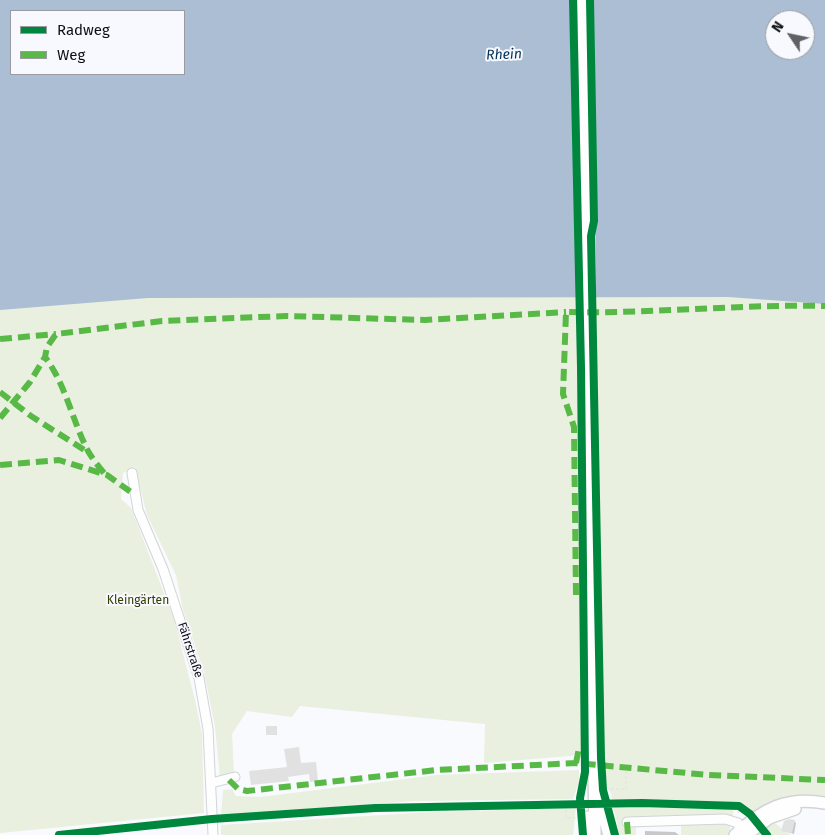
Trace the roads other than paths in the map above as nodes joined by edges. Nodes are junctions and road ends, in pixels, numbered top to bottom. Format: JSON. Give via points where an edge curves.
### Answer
{"nodes":[{"id":1,"x":583,"y":0,"type":"edge"},
{"id":2,"x":132,"y":473,"type":"dead end"},
{"id":3,"x":235,"y":776,"type":"dead end"},
{"id":4,"x":211,"y":783,"type":"junction"},
{"id":5,"x":600,"y":785,"type":"junction"},
{"id":6,"x":825,"y":805,"type":"edge"},
{"id":7,"x":627,"y":822,"type":"dead end"},
{"id":8,"x":740,"y":834,"type":"edge"},
{"id":9,"x":213,"y":835,"type":"edge"},
{"id":10,"x":586,"y":835,"type":"edge"},
{"id":11,"x":595,"y":835,"type":"edge"},
{"id":12,"x":609,"y":835,"type":"edge"}],
"edges":[{"from":1,"to":5,"type":"main road"},
{"from":2,"to":4,"type":"lane","name":"Fährstraße","via":[[138,510],[163,570],[199,678],[208,729]]},
{"from":3,"to":4,"type":"lane"},
{"from":4,"to":9,"type":"lane","name":"Fährstraße"},
{"from":5,"to":10,"type":"main road","via":[[588,798]]},
{"from":5,"to":11,"type":"main road"},
{"from":5,"to":12,"type":"main road"},
{"from":6,"to":8,"type":"main road","via":[[807,800],[774,807],[754,818]]},
{"from":7,"to":8,"type":"lane","via":[[725,818],[735,820]]}]}
